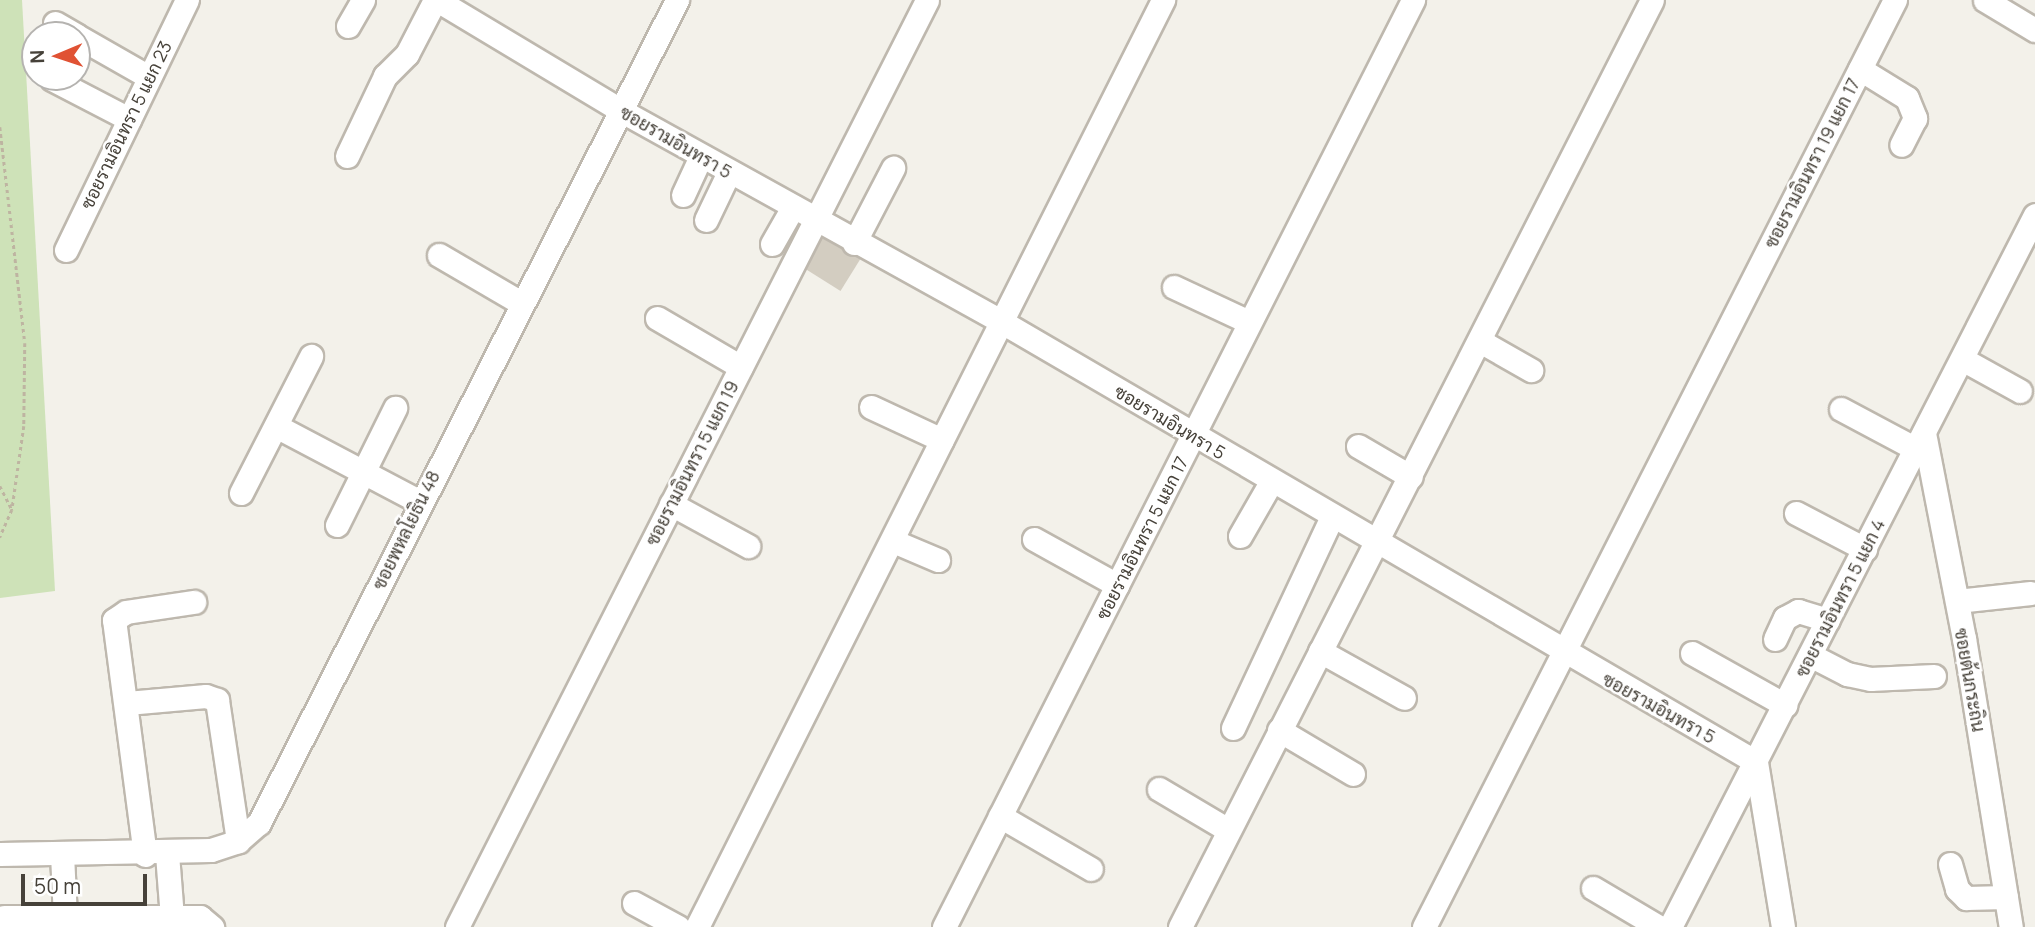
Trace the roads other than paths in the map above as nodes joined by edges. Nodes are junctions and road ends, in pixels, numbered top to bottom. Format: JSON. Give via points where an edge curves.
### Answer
{"nodes":[{"id":1,"x":187,"y":0,"type":"edge"},
{"id":2,"x":363,"y":0,"type":"edge"},
{"id":3,"x":436,"y":0,"type":"edge"},
{"id":4,"x":677,"y":0,"type":"edge"},
{"id":5,"x":927,"y":0,"type":"edge"},
{"id":6,"x":1163,"y":0,"type":"edge"},
{"id":7,"x":1413,"y":0,"type":"edge"},
{"id":8,"x":1652,"y":0,"type":"edge"},
{"id":9,"x":1895,"y":0,"type":"edge"},
{"id":10,"x":1985,"y":0,"type":"edge"},
{"id":11,"x":348,"y":26,"type":"dead end"},
{"id":12,"x":2035,"y":30,"type":"edge"},
{"id":13,"x":91,"y":44,"type":"edge"},
{"id":14,"x":1860,"y":69,"type":"junction"},
{"id":15,"x":149,"y":77,"type":"junction"},
{"id":16,"x":75,"y":91,"type":"edge"},
{"id":17,"x":620,"y":110,"type":"junction"},
{"id":18,"x":129,"y":120,"type":"junction"},
{"id":19,"x":1901,"y":145,"type":"dead end"},
{"id":20,"x":347,"y":156,"type":"dead end"},
{"id":21,"x":701,"y":156,"type":"junction"},
{"id":22,"x":892,"y":168,"type":"dead end"},
{"id":23,"x":729,"y":172,"type":"junction"},
{"id":24,"x":683,"y":195,"type":"dead end"},
{"id":25,"x":793,"y":207,"type":"junction"},
{"id":26,"x":2035,"y":215,"type":"edge"},
{"id":27,"x":705,"y":220,"type":"dead end"},
{"id":28,"x":816,"y":220,"type":"junction"},
{"id":29,"x":854,"y":243,"type":"junction"},
{"id":30,"x":772,"y":244,"type":"dead end"},
{"id":31,"x":66,"y":250,"type":"dead end"},
{"id":32,"x":439,"y":255,"type":"dead end"},
{"id":33,"x":1174,"y":286,"type":"dead end"},
{"id":34,"x":521,"y":303,"type":"junction"},
{"id":35,"x":657,"y":318,"type":"dead end"},
{"id":36,"x":1247,"y":321,"type":"junction"},
{"id":37,"x":1002,"y":322,"type":"junction"},
{"id":38,"x":1480,"y":341,"type":"junction"},
{"id":39,"x":311,"y":356,"type":"dead end"},
{"id":40,"x":1962,"y":359,"type":"junction"},
{"id":41,"x":741,"y":368,"type":"junction"},
{"id":42,"x":1531,"y":370,"type":"dead end"},
{"id":43,"x":2020,"y":391,"type":"dead end"},
{"id":44,"x":871,"y":407,"type":"dead end"},
{"id":45,"x":395,"y":408,"type":"dead end"},
{"id":46,"x":1841,"y":409,"type":"dead end"},
{"id":47,"x":276,"y":426,"type":"junction"},
{"id":48,"x":1194,"y":436,"type":"junction"},
{"id":49,"x":942,"y":440,"type":"junction"},
{"id":50,"x":1920,"y":441,"type":"junction"},
{"id":51,"x":1358,"y":446,"type":"dead end"},
{"id":52,"x":362,"y":471,"type":"junction"},
{"id":53,"x":1410,"y":477,"type":"junction"},
{"id":54,"x":1271,"y":482,"type":"junction"},
{"id":55,"x":241,"y":493,"type":"dead end"},
{"id":56,"x":420,"y":502,"type":"junction"},
{"id":57,"x":671,"y":504,"type":"junction"},
{"id":58,"x":1796,"y":513,"type":"dead end"},
{"id":59,"x":1332,"y":517,"type":"junction"},
{"id":60,"x":337,"y":525,"type":"dead end"},
{"id":61,"x":1240,"y":536,"type":"dead end"},
{"id":62,"x":1034,"y":539,"type":"dead end"},
{"id":63,"x":893,"y":541,"type":"junction"},
{"id":64,"x":1377,"y":542,"type":"junction"},
{"id":65,"x":748,"y":546,"type":"dead end"},
{"id":66,"x":1865,"y":549,"type":"junction"},
{"id":67,"x":938,"y":560,"type":"dead end"},
{"id":68,"x":1117,"y":585,"type":"junction"},
{"id":69,"x":2031,"y":593,"type":"dead end"},
{"id":70,"x":1957,"y":601,"type":"junction"},
{"id":71,"x":194,"y":602,"type":"dead end"},
{"id":72,"x":1828,"y":620,"type":"junction"},
{"id":73,"x":1775,"y":639,"type":"dead end"},
{"id":74,"x":1320,"y":651,"type":"junction"},
{"id":75,"x":1563,"y":653,"type":"junction"},
{"id":76,"x":1692,"y":653,"type":"dead end"},
{"id":77,"x":1810,"y":655,"type":"junction"},
{"id":78,"x":1934,"y":676,"type":"dead end"},
{"id":79,"x":1404,"y":698,"type":"dead end"},
{"id":80,"x":127,"y":703,"type":"junction"},
{"id":81,"x":1785,"y":705,"type":"junction"},
{"id":82,"x":1233,"y":728,"type":"dead end"},
{"id":83,"x":1279,"y":730,"type":"junction"},
{"id":84,"x":1756,"y":762,"type":"junction"},
{"id":85,"x":1353,"y":774,"type":"dead end"},
{"id":86,"x":1158,"y":789,"type":"dead end"},
{"id":87,"x":1000,"y":816,"type":"junction"},
{"id":88,"x":1228,"y":830,"type":"junction"},
{"id":89,"x":238,"y":841,"type":"junction"},
{"id":90,"x":0,"y":854,"type":"edge"},
{"id":91,"x":62,"y":854,"type":"junction"},
{"id":92,"x":156,"y":855,"type":"junction"},
{"id":93,"x":1950,"y":864,"type":"dead end"},
{"id":94,"x":1091,"y":869,"type":"dead end"},
{"id":95,"x":1593,"y":888,"type":"dead end"},
{"id":96,"x":2006,"y":897,"type":"junction"},
{"id":97,"x":634,"y":903,"type":"dead end"},
{"id":98,"x":4,"y":917,"type":"dead end"},
{"id":99,"x":172,"y":917,"type":"junction"},
{"id":100,"x":65,"y":918,"type":"junction"},
{"id":101,"x":38,"y":922,"type":"edge"},
{"id":102,"x":126,"y":923,"type":"edge"},
{"id":103,"x":212,"y":927,"type":"edge"},
{"id":104,"x":457,"y":927,"type":"edge"},
{"id":105,"x":678,"y":927,"type":"edge"},
{"id":106,"x":697,"y":927,"type":"edge"},
{"id":107,"x":944,"y":927,"type":"edge"},
{"id":108,"x":1180,"y":927,"type":"edge"},
{"id":109,"x":1424,"y":927,"type":"edge"},
{"id":110,"x":1659,"y":927,"type":"edge"},
{"id":111,"x":1670,"y":927,"type":"edge"},
{"id":112,"x":1783,"y":927,"type":"edge"},
{"id":113,"x":2011,"y":927,"type":"edge"}],
"edges":[{"from":1,"to":15,"type":"street","name":"ซอยรามอินทรา 5 แยก 23"},
{"from":2,"to":11,"type":"street"},
{"from":3,"to":17,"type":"street","name":"ซอยรามอินทรา 5"},
{"from":3,"to":20,"type":"street","via":[[407,54],[385,76]]},
{"from":4,"to":17,"type":"street","name":"ซอยพหลโยธิน 48"},
{"from":5,"to":28,"type":"street","name":"ซอยรามอินทรา 5 แยก 19"},
{"from":6,"to":37,"type":"street"},
{"from":7,"to":36,"type":"street","name":"ซอยรามอินทรา 5 แยก 17"},
{"from":8,"to":38,"type":"street"},
{"from":9,"to":14,"type":"street","name":"ซอยรามอินทรา 19 แยก 17"},
{"from":10,"to":12,"type":"street"},
{"from":13,"to":15,"type":"street"},
{"from":14,"to":19,"type":"street","via":[[1908,98],[1914,118]]},
{"from":14,"to":75,"type":"street","name":"ซอยรามอินทรา 19 แยก 17"},
{"from":15,"to":18,"type":"street","name":"ซอยรามอินทรา 5 แยก 23"},
{"from":16,"to":18,"type":"street"},
{"from":17,"to":21,"type":"street","name":"ซอยรามอินทรา 5"},
{"from":17,"to":34,"type":"street","name":"ซอยพหลโยธิน 48"},
{"from":18,"to":31,"type":"street","name":"ซอยรามอินทรา 5 แยก 23"},
{"from":21,"to":23,"type":"street","name":"ซอยรามอินทรา 5"},
{"from":21,"to":24,"type":"street"},
{"from":22,"to":29,"type":"street"},
{"from":23,"to":25,"type":"street","name":"ซอยรามอินทรา 5"},
{"from":23,"to":27,"type":"street"},
{"from":25,"to":28,"type":"street","name":"ซอยรามอินทรา 5"},
{"from":25,"to":30,"type":"street"},
{"from":26,"to":40,"type":"street","name":"ซอยรามอินทรา 5 แยก 4"},
{"from":28,"to":29,"type":"street","name":"ซอยรามอินทรา 5"},
{"from":28,"to":41,"type":"street","name":"ซอยรามอินทรา 5 แยก 19"},
{"from":29,"to":37,"type":"street","name":"ซอยรามอินทรา 5"},
{"from":32,"to":34,"type":"street"},
{"from":33,"to":36,"type":"street"},
{"from":34,"to":56,"type":"street","name":"ซอยพหลโยธิน 48"},
{"from":35,"to":41,"type":"street"},
{"from":36,"to":48,"type":"street","name":"ซอยรามอินทรา 5 แยก 17"},
{"from":37,"to":48,"type":"street","name":"ซอยรามอินทรา 5"},
{"from":37,"to":49,"type":"street"},
{"from":38,"to":42,"type":"street"},
{"from":38,"to":53,"type":"street"},
{"from":39,"to":47,"type":"street"},
{"from":40,"to":43,"type":"street"},
{"from":40,"to":50,"type":"street","name":"ซอยรามอินทรา 5 แยก 4"},
{"from":41,"to":57,"type":"street","name":"ซอยรามอินทรา 5 แยก 19"},
{"from":44,"to":49,"type":"street"},
{"from":45,"to":52,"type":"street"},
{"from":46,"to":50,"type":"street"},
{"from":47,"to":52,"type":"street"},
{"from":47,"to":55,"type":"street"},
{"from":48,"to":54,"type":"street","name":"ซอยรามอินทรา 5"},
{"from":48,"to":68,"type":"street","name":"ซอยรามอินทรา 5 แยก 17"},
{"from":49,"to":63,"type":"street"},
{"from":50,"to":66,"type":"street","name":"ซอยรามอินทรา 5 แยก 4"},
{"from":50,"to":70,"type":"street","name":"ซอยต้นกระถิน"},
{"from":51,"to":53,"type":"street"},
{"from":52,"to":56,"type":"street"},
{"from":52,"to":60,"type":"street"},
{"from":53,"to":64,"type":"street"},
{"from":54,"to":59,"type":"street","name":"ซอยรามอินทรา 5"},
{"from":54,"to":61,"type":"street"},
{"from":56,"to":89,"type":"street","name":"ซอยพหลโยธิน 48","via":[[266,815]]},
{"from":57,"to":65,"type":"street"},
{"from":57,"to":104,"type":"street","name":"ซอยรามอินทรา 5 แยก 19"},
{"from":58,"to":66,"type":"street"},
{"from":59,"to":64,"type":"street","name":"ซอยรามอินทรา 5"},
{"from":59,"to":82,"type":"street"},
{"from":62,"to":68,"type":"street"},
{"from":63,"to":67,"type":"street"},
{"from":63,"to":106,"type":"street"},
{"from":64,"to":74,"type":"street"},
{"from":64,"to":75,"type":"street","name":"ซอยรามอินทรา 5"},
{"from":66,"to":72,"type":"street","name":"ซอยรามอินทรา 5 แยก 4"},
{"from":68,"to":87,"type":"street","name":"ซอยรามอินทรา 5 แยก 17"},
{"from":69,"to":70,"type":"street"},
{"from":70,"to":96,"type":"street","name":"ซอยต้นกระถิน"},
{"from":71,"to":80,"type":"street","via":[[125,612],[114,620]]},
{"from":72,"to":73,"type":"street","via":[[1798,611],[1785,618]]},
{"from":72,"to":77,"type":"street","name":"ซอยรามอินทรา 5 แยก 4"},
{"from":74,"to":79,"type":"street"},
{"from":74,"to":83,"type":"street"},
{"from":75,"to":84,"type":"street","name":"ซอยรามอินทรา 5"},
{"from":75,"to":109,"type":"street","name":"ซอยรามอินทรา 19 แยก 17"},
{"from":76,"to":81,"type":"street"},
{"from":77,"to":78,"type":"street","via":[[1847,674],[1870,679]]},
{"from":77,"to":81,"type":"street","name":"ซอยรามอินทรา 5 แยก 4"},
{"from":80,"to":89,"type":"street","via":[[206,696],[217,700]]},
{"from":80,"to":92,"type":"street"},
{"from":81,"to":84,"type":"street","name":"ซอยรามอินทรา 5 แยก 4"},
{"from":83,"to":85,"type":"street"},
{"from":83,"to":88,"type":"street"},
{"from":84,"to":111,"type":"street","name":"ซอยรามอินทรา 5 แยก 4"},
{"from":84,"to":112,"type":"street"},
{"from":86,"to":88,"type":"street"},
{"from":87,"to":94,"type":"street"},
{"from":87,"to":107,"type":"street","name":"ซอยรามอินทรา 5 แยก 17"},
{"from":88,"to":108,"type":"street"},
{"from":89,"to":92,"type":"street","name":"ซอยพหลโยธิน 48","via":[[211,850]]},
{"from":90,"to":91,"type":"street","name":"ซอยพหลโยธิน 48"},
{"from":91,"to":92,"type":"street","name":"ซอยพหลโยธิน 48"},
{"from":91,"to":100,"type":"street"},
{"from":92,"to":99,"type":"street"},
{"from":93,"to":96,"type":"street","via":[[1957,889],[1966,898]]},
{"from":95,"to":110,"type":"street"},
{"from":96,"to":113,"type":"street","name":"ซอยต้นกระถิน"},
{"from":97,"to":105,"type":"street"},
{"from":98,"to":101,"type":"street"},
{"from":99,"to":102,"type":"street"},
{"from":99,"to":103,"type":"street","via":[[200,917]]},
{"from":100,"to":101,"type":"street"},
{"from":100,"to":102,"type":"street"}]}
